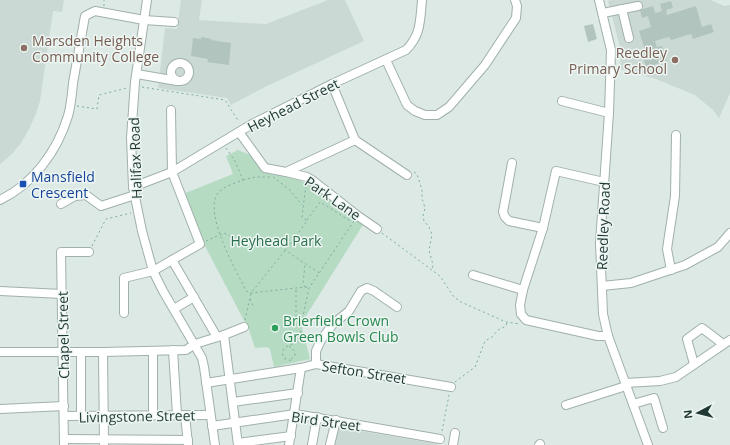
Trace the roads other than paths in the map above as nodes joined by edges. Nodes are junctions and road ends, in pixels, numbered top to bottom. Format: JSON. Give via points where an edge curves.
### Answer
{"nodes":[{"id":1,"x":147,"y":0,"type":"edge"},
{"id":2,"x":422,"y":0,"type":"edge"},
{"id":3,"x":515,"y":0,"type":"edge"},
{"id":4,"x":599,"y":0,"type":"edge"},
{"id":5,"x":638,"y":6,"type":"dead end"},
{"id":6,"x":622,"y":9,"type":"junction"},
{"id":7,"x":603,"y":13,"type":"junction"},
{"id":8,"x":144,"y":20,"type":"junction"},
{"id":9,"x":174,"y":22,"type":"dead end"},
{"id":10,"x":629,"y":38,"type":"dead end"},
{"id":11,"x":386,"y":60,"type":"junction"},
{"id":12,"x":137,"y":74,"type":"junction"},
{"id":13,"x":177,"y":81,"type":"dead end"},
{"id":14,"x":332,"y":84,"type":"junction"},
{"id":15,"x":562,"y":101,"type":"dead end"},
{"id":16,"x":171,"y":110,"type":"dead end"},
{"id":17,"x":609,"y":113,"type":"junction"},
{"id":18,"x":241,"y":131,"type":"junction"},
{"id":19,"x":676,"y":135,"type":"dead end"},
{"id":20,"x":355,"y":140,"type":"junction"},
{"id":21,"x":512,"y":163,"type":"dead end"},
{"id":22,"x":301,"y":165,"type":"junction"},
{"id":23,"x":172,"y":172,"type":"junction"},
{"id":24,"x":286,"y":172,"type":"junction"},
{"id":25,"x":407,"y":175,"type":"road end"},
{"id":26,"x":307,"y":177,"type":"junction"},
{"id":27,"x":604,"y":182,"type":"junction"},
{"id":28,"x":134,"y":191,"type":"junction"},
{"id":29,"x":0,"y":200,"type":"edge"},
{"id":30,"x":61,"y":204,"type":"dead end"},
{"id":31,"x":543,"y":228,"type":"junction"},
{"id":32,"x":377,"y":229,"type":"road end"},
{"id":33,"x":730,"y":233,"type":"edge"},
{"id":34,"x":89,"y":252,"type":"road end"},
{"id":35,"x":172,"y":260,"type":"junction"},
{"id":36,"x":671,"y":270,"type":"junction"},
{"id":37,"x":153,"y":271,"type":"junction"},
{"id":38,"x":473,"y":275,"type":"dead end"},
{"id":39,"x":602,"y":286,"type":"junction"},
{"id":40,"x":523,"y":290,"type":"junction"},
{"id":41,"x":0,"y":291,"type":"edge"},
{"id":42,"x":62,"y":294,"type":"junction"},
{"id":43,"x":194,"y":297,"type":"junction"},
{"id":44,"x":397,"y":307,"type":"dead end"},
{"id":45,"x":174,"y":309,"type":"junction"},
{"id":46,"x":124,"y":312,"type":"dead end"},
{"id":47,"x":244,"y":327,"type":"road end"},
{"id":48,"x":220,"y":336,"type":"junction"},
{"id":49,"x":608,"y":336,"type":"junction"},
{"id":50,"x":727,"y":342,"type":"edge"},
{"id":51,"x":195,"y":344,"type":"junction"},
{"id":52,"x":173,"y":350,"type":"junction"},
{"id":53,"x":153,"y":351,"type":"junction"},
{"id":54,"x":0,"y":352,"type":"edge"},
{"id":55,"x":63,"y":352,"type":"junction"},
{"id":56,"x":80,"y":352,"type":"junction"},
{"id":57,"x":103,"y":352,"type":"junction"},
{"id":58,"x":316,"y":364,"type":"junction"},
{"id":59,"x":694,"y":364,"type":"junction"},
{"id":60,"x":302,"y":368,"type":"junction"},
{"id":61,"x":230,"y":379,"type":"junction"},
{"id":62,"x":206,"y":383,"type":"junction"},
{"id":63,"x":626,"y":384,"type":"junction"},
{"id":64,"x":451,"y":387,"type":"road end"},
{"id":65,"x":298,"y":393,"type":"junction"},
{"id":66,"x":233,"y":402,"type":"junction"},
{"id":67,"x":633,"y":404,"type":"junction"},
{"id":68,"x":566,"y":405,"type":"dead end"},
{"id":69,"x":64,"y":406,"type":"junction"},
{"id":70,"x":0,"y":409,"type":"edge"},
{"id":71,"x":295,"y":414,"type":"junction"},
{"id":72,"x":181,"y":415,"type":"junction"},
{"id":73,"x":210,"y":415,"type":"junction"},
{"id":74,"x":64,"y":416,"type":"junction"},
{"id":75,"x":81,"y":416,"type":"junction"},
{"id":76,"x":153,"y":416,"type":"junction"},
{"id":77,"x":104,"y":417,"type":"junction"},
{"id":78,"x":317,"y":417,"type":"junction"},
{"id":79,"x":336,"y":420,"type":"junction"},
{"id":80,"x":236,"y":422,"type":"junction"},
{"id":81,"x":212,"y":426,"type":"junction"},
{"id":82,"x":663,"y":428,"type":"dead end"},
{"id":83,"x":455,"y":433,"type":"dead end"},
{"id":84,"x":291,"y":436,"type":"junction"},
{"id":85,"x":440,"y":440,"type":"road end"},
{"id":86,"x":64,"y":442,"type":"edge"},
{"id":87,"x":104,"y":442,"type":"edge"},
{"id":88,"x":188,"y":442,"type":"edge"},
{"id":89,"x":238,"y":444,"type":"edge"},
{"id":90,"x":215,"y":445,"type":"edge"},
{"id":91,"x":290,"y":445,"type":"edge"},
{"id":92,"x":312,"y":445,"type":"edge"},
{"id":93,"x":330,"y":445,"type":"edge"},
{"id":94,"x":453,"y":445,"type":"edge"},
{"id":95,"x":648,"y":445,"type":"edge"}],
"edges":[{"from":1,"to":8,"type":"street","name":"Halifax Road"},
{"from":2,"to":11,"type":"street","name":"Heyhead Street","via":[[414,42],[406,50]]},
{"from":3,"to":11,"type":"street","via":[[518,6],[516,18],[485,65],[449,107],[437,115],[425,115],[407,105]]},
{"from":4,"to":7,"type":"street","name":"Reedley Road"},
{"from":5,"to":6,"type":"street"},
{"from":6,"to":7,"type":"street"},
{"from":6,"to":10,"type":"street"},
{"from":7,"to":17,"type":"street","name":"Reedley Road","via":[[611,50]]},
{"from":8,"to":9,"type":"street"},
{"from":8,"to":12,"type":"street","name":"Halifax Road"},
{"from":8,"to":29,"type":"street","via":[[95,11],[85,16],[68,115],[59,139],[29,181],[16,192]]},
{"from":11,"to":14,"type":"street","name":"Heyhead Street"},
{"from":12,"to":13,"type":"street"},
{"from":12,"to":28,"type":"street","name":"Halifax Road","via":[[131,138]]},
{"from":14,"to":18,"type":"street","name":"Heyhead Street"},
{"from":14,"to":20,"type":"street"},
{"from":15,"to":17,"type":"street"},
{"from":16,"to":23,"type":"street"},
{"from":17,"to":27,"type":"street","name":"Reedley Road"},
{"from":18,"to":23,"type":"street","name":"Heyhead Street"},
{"from":18,"to":24,"type":"street","name":"Park Lane","via":[[265,168]]},
{"from":19,"to":36,"type":"street","via":[[675,196],[667,248]]},
{"from":20,"to":22,"type":"street"},
{"from":20,"to":25,"type":"street"},
{"from":21,"to":31,"type":"street","via":[[503,212],[505,217],[509,221]]},
{"from":22,"to":24,"type":"street"},
{"from":22,"to":26,"type":"street"},
{"from":23,"to":28,"type":"street","name":"Heyhead Street"},
{"from":23,"to":35,"type":"street","via":[[200,244]]},
{"from":24,"to":26,"type":"street","name":"Park Lane"},
{"from":26,"to":32,"type":"street","name":"Park Lane","via":[[355,219]]},
{"from":27,"to":31,"type":"street","via":[[556,171]]},
{"from":27,"to":39,"type":"street","name":"Reedley Road","via":[[600,243]]},
{"from":28,"to":30,"type":"street","name":"Heyhead Street","via":[[101,206],[86,196],[75,196]]},
{"from":28,"to":37,"type":"street","name":"Halifax Road"},
{"from":31,"to":40,"type":"street"},
{"from":33,"to":36,"type":"street","via":[[718,247]]},
{"from":34,"to":42,"type":"street","name":"Chapel Street","via":[[61,252]]},
{"from":35,"to":37,"type":"street"},
{"from":35,"to":43,"type":"street"},
{"from":36,"to":39,"type":"street","via":[[631,283]]},
{"from":37,"to":45,"type":"street","name":"Halifax Road"},
{"from":37,"to":46,"type":"street","via":[[124,278]]},
{"from":38,"to":40,"type":"street"},
{"from":39,"to":49,"type":"street","name":"Reedley Road","via":[[603,314]]},
{"from":40,"to":49,"type":"street","via":[[520,305],[521,314],[526,320]]},
{"from":41,"to":42,"type":"street"},
{"from":42,"to":55,"type":"street","name":"Chapel Street"},
{"from":43,"to":45,"type":"street"},
{"from":43,"to":48,"type":"street"},
{"from":44,"to":58,"type":"street","via":[[374,291],[367,288],[361,291],[349,311],[336,321],[321,340],[316,351]]},
{"from":45,"to":51,"type":"street","name":"Halifax Road"},
{"from":47,"to":48,"type":"street"},
{"from":48,"to":51,"type":"street"},
{"from":48,"to":61,"type":"street"},
{"from":49,"to":63,"type":"street","name":"Reedley Road"},
{"from":50,"to":59,"type":"street"},
{"from":50,"to":59,"type":"street","via":[[702,328],[687,339]]},
{"from":51,"to":52,"type":"street","via":[[186,350]]},
{"from":51,"to":62,"type":"street","name":"Halifax Road","via":[[204,367]]},
{"from":52,"to":53,"type":"street"},
{"from":52,"to":72,"type":"street"},
{"from":53,"to":57,"type":"street"},
{"from":53,"to":76,"type":"street"},
{"from":54,"to":55,"type":"street"},
{"from":55,"to":56,"type":"street"},
{"from":55,"to":69,"type":"street","name":"Chapel Street"},
{"from":56,"to":57,"type":"street"},
{"from":56,"to":75,"type":"street"},
{"from":57,"to":77,"type":"street"},
{"from":58,"to":60,"type":"street","name":"Sefton Street"},
{"from":58,"to":64,"type":"street","name":"Sefton Street"},
{"from":59,"to":63,"type":"street","via":[[676,377]]},
{"from":60,"to":61,"type":"street","name":"Sefton Street"},
{"from":60,"to":65,"type":"street"},
{"from":61,"to":62,"type":"street","name":"Sefton Street"},
{"from":61,"to":66,"type":"street"},
{"from":62,"to":73,"type":"street","name":"Halifax Road"},
{"from":63,"to":67,"type":"street","name":"Reedley Road"},
{"from":63,"to":68,"type":"street"},
{"from":65,"to":66,"type":"street"},
{"from":65,"to":71,"type":"street"},
{"from":66,"to":80,"type":"street"},
{"from":67,"to":82,"type":"street","via":[[654,398]]},
{"from":67,"to":95,"type":"street","name":"Reedley Road"},
{"from":69,"to":70,"type":"street"},
{"from":69,"to":74,"type":"street","name":"Chapel Street"},
{"from":71,"to":78,"type":"street","name":"Bird Street"},
{"from":71,"to":80,"type":"street","name":"Bird Street"},
{"from":71,"to":84,"type":"street"},
{"from":72,"to":73,"type":"street","name":"Livingstone Street"},
{"from":72,"to":76,"type":"street","name":"Livingstone Street"},
{"from":72,"to":88,"type":"street"},
{"from":73,"to":81,"type":"street","name":"Halifax Road"},
{"from":74,"to":75,"type":"street","name":"Livingstone Street"},
{"from":74,"to":86,"type":"street","name":"Chapel Street"},
{"from":75,"to":77,"type":"street","name":"Livingstone Street"},
{"from":76,"to":77,"type":"street","name":"Livingstone Street"},
{"from":77,"to":87,"type":"street"},
{"from":78,"to":79,"type":"street","name":"Bird Street"},
{"from":78,"to":92,"type":"street"},
{"from":79,"to":85,"type":"street","name":"Bird Street"},
{"from":79,"to":93,"type":"street"},
{"from":80,"to":81,"type":"street","name":"Bird Street"},
{"from":80,"to":89,"type":"street"},
{"from":81,"to":90,"type":"street","name":"Halifax Road"},
{"from":83,"to":94,"type":"street"},
{"from":84,"to":89,"type":"street"},
{"from":84,"to":91,"type":"street"},
{"from":86,"to":87,"type":"street"},
{"from":87,"to":88,"type":"street"}]}
